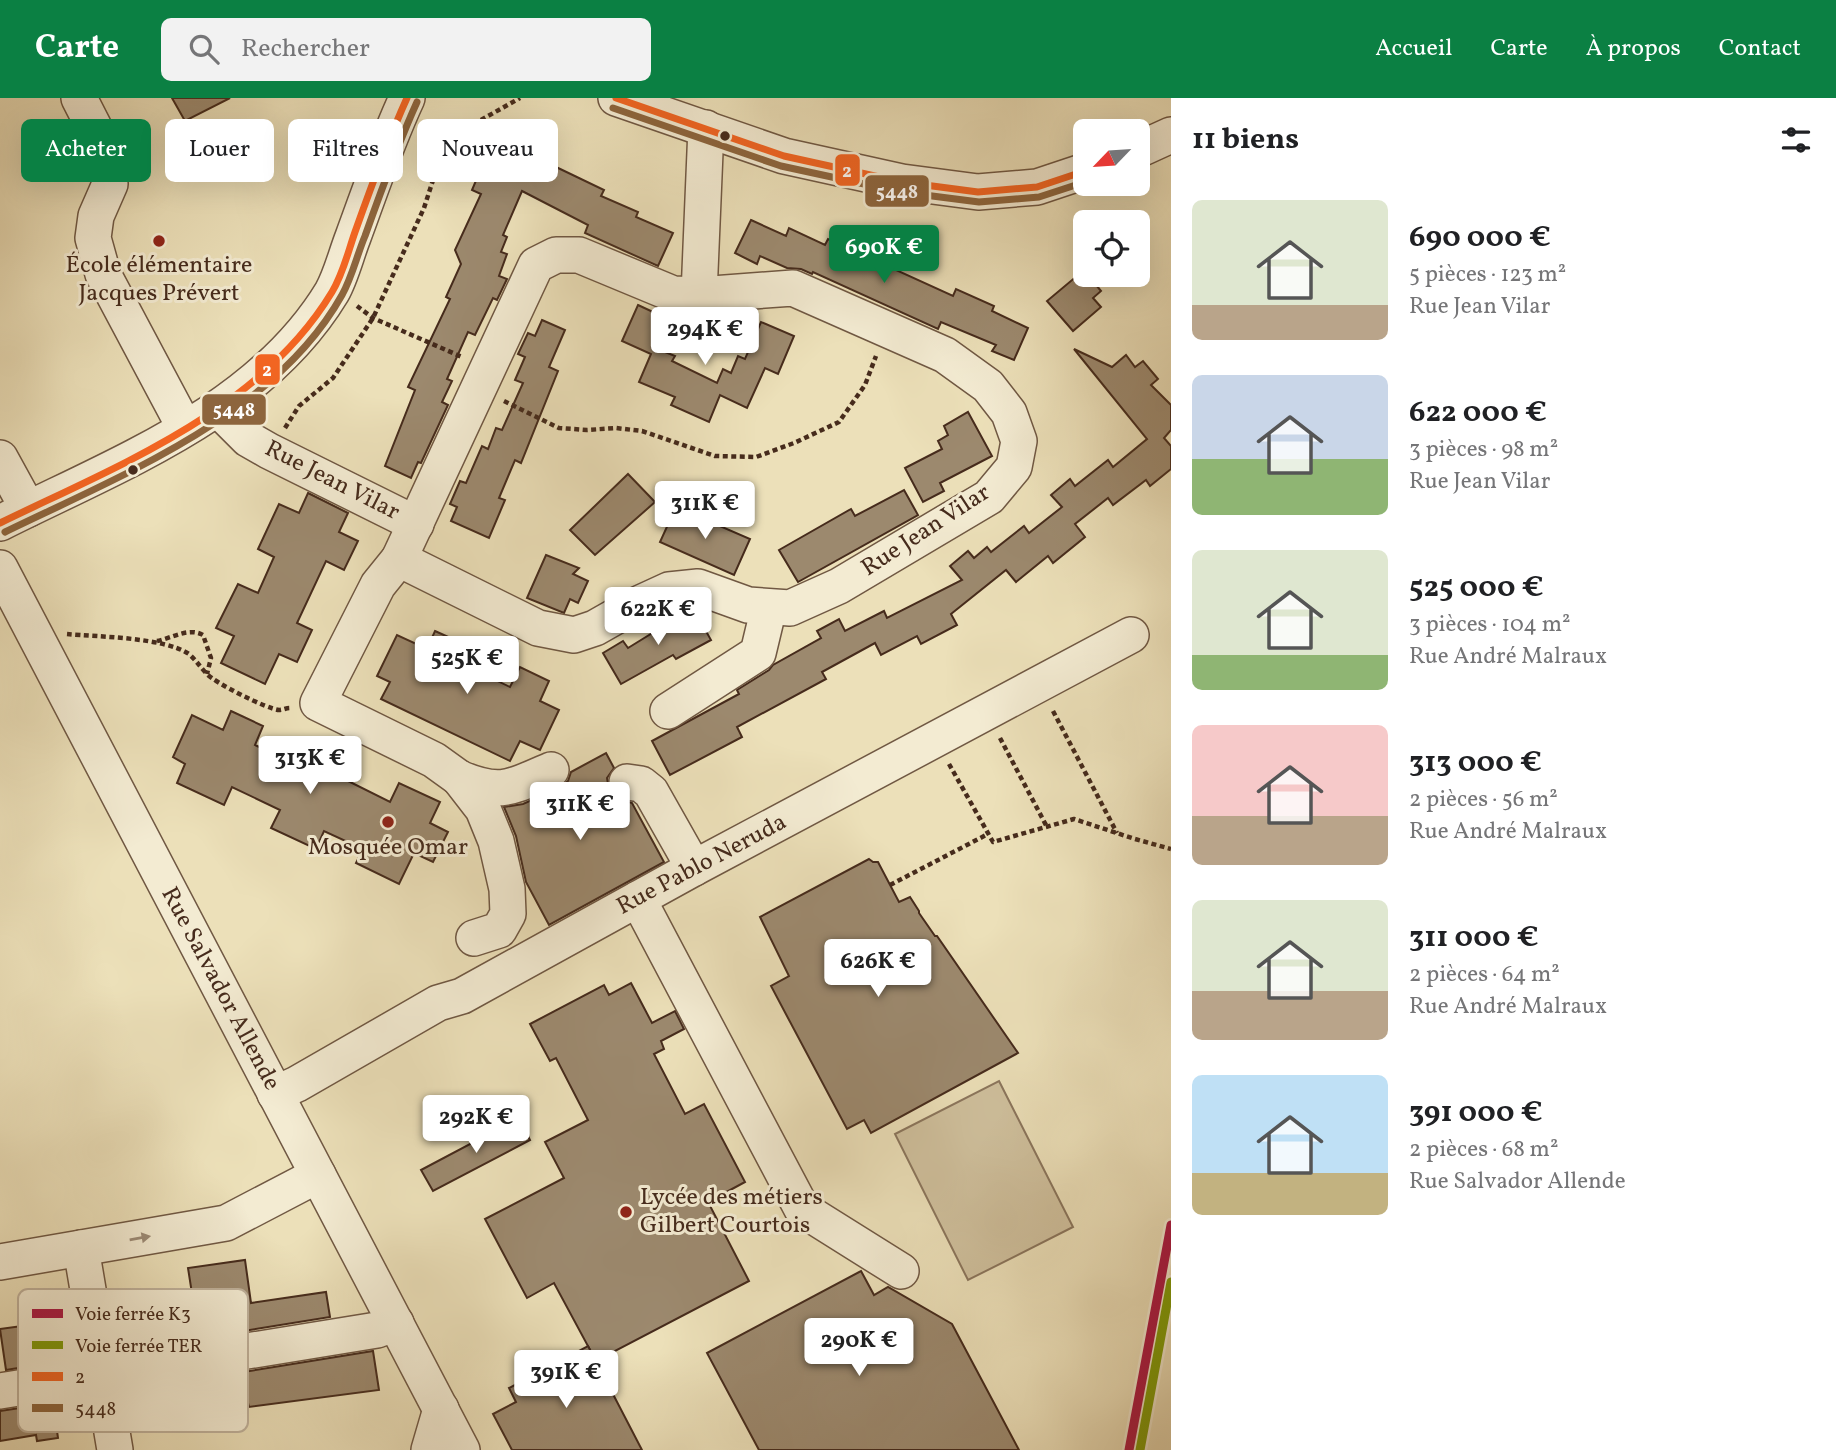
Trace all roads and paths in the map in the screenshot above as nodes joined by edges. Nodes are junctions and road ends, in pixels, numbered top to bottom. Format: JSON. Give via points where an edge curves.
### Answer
{"nodes":[{"id":1,"x":79,"y":98,"type":"edge"},
{"id":2,"x":407,"y":98,"type":"edge"},
{"id":3,"x":520,"y":98,"type":"edge"},
{"id":4,"x":616,"y":98,"type":"edge"},
{"id":5,"x":705,"y":128,"type":"junction"},
{"id":6,"x":1171,"y":135,"type":"edge"},
{"id":7,"x":1150,"y":145,"type":"edge"},
{"id":8,"x":1073,"y":175,"type":"edge"},
{"id":9,"x":333,"y":290,"type":"junction"},
{"id":10,"x":699,"y":295,"type":"junction"},
{"id":11,"x":373,"y":318,"type":"junction"},
{"id":12,"x":887,"y":330,"type":"junction"},
{"id":13,"x":484,"y":378,"type":"junction"},
{"id":14,"x":218,"y":409,"type":"junction"},
{"id":15,"x":185,"y":428,"type":"junction"},
{"id":16,"x":269,"y":451,"type":"junction"},
{"id":17,"x":0,"y":458,"type":"edge"},
{"id":18,"x":14,"y":516,"type":"edge"},
{"id":19,"x":416,"y":524,"type":"junction"},
{"id":20,"x":398,"y":559,"type":"junction"},
{"id":21,"x":0,"y":568,"type":"edge"},
{"id":22,"x":769,"y":607,"type":"junction"},
{"id":23,"x":33,"y":631,"type":"junction"},
{"id":24,"x":1131,"y":635,"type":"dead end"},
{"id":25,"x":153,"y":642,"type":"junction"},
{"id":26,"x":207,"y":675,"type":"junction"},
{"id":27,"x":1039,"y":684,"type":"junction"},
{"id":28,"x":318,"y":703,"type":"junction"},
{"id":29,"x":668,"y":711,"type":"dead end"},
{"id":30,"x":987,"y":713,"type":"junction"},
{"id":31,"x":936,"y":740,"type":"junction"},
{"id":32,"x":551,"y":770,"type":"dead end"},
{"id":33,"x":459,"y":778,"type":"junction"},
{"id":34,"x":627,"y":782,"type":"dead end"},
{"id":35,"x":1047,"y":827,"type":"junction"},
{"id":36,"x":988,"y":834,"type":"junction"},
{"id":37,"x":1118,"y":834,"type":"junction"},
{"id":38,"x":1171,"y":849,"type":"edge"},
{"id":39,"x":694,"y":868,"type":"junction"},
{"id":40,"x":890,"y":886,"type":"dead end"},
{"id":41,"x":638,"y":899,"type":"junction"},
{"id":42,"x":474,"y":938,"type":"dead end"},
{"id":43,"x":275,"y":1094,"type":"junction"},
{"id":44,"x":318,"y":1175,"type":"junction"},
{"id":45,"x":82,"y":1248,"type":"junction"},
{"id":46,"x":0,"y":1262,"type":"edge"},
{"id":47,"x":901,"y":1271,"type":"dead end"},
{"id":48,"x":89,"y":1289,"type":"edge"},
{"id":49,"x":396,"y":1323,"type":"junction"},
{"id":50,"x":248,"y":1350,"type":"edge"},
{"id":51,"x":18,"y":1388,"type":"edge"},
{"id":52,"x":0,"y":1391,"type":"edge"},
{"id":53,"x":441,"y":1409,"type":"junction"},
{"id":54,"x":112,"y":1432,"type":"edge"},
{"id":55,"x":115,"y":1450,"type":"edge"},
{"id":56,"x":429,"y":1450,"type":"edge"},
{"id":57,"x":462,"y":1450,"type":"edge"}],
"edges":[{"from":1,"to":15,"type":"street","via":[[104,147],[110,184],[96,216],[93,238],[103,274]]},
{"from":2,"to":9,"type":"street"},
{"from":3,"to":11,"type":"path","via":[[444,146],[424,208]]},
{"from":4,"to":5,"type":"street"},
{"from":5,"to":8,"type":"street","via":[[783,156],[901,182],[978,192],[1037,187]]},
{"from":5,"to":10,"type":"street"},
{"from":6,"to":7,"type":"street"},
{"from":9,"to":11,"type":"path"},
{"from":9,"to":14,"type":"street","via":[[296,341]]},
{"from":10,"to":12,"type":"street","name":"Rue Jean Vilar","via":[[793,288]]},
{"from":10,"to":13,"type":"street","name":"Rue Jean Vilar","via":[[673,294],[579,255],[556,255],[536,265]]},
{"from":11,"to":13,"type":"path"},
{"from":11,"to":16,"type":"path","via":[[333,378],[299,407]]},
{"from":12,"to":13,"type":"path","via":[[864,385],[839,422],[756,457],[715,456],[642,430],[559,428]]},
{"from":12,"to":22,"type":"street","name":"Rue Jean Vilar","via":[[945,355],[988,386],[1009,413],[1019,441],[1014,467],[989,496],[839,586],[790,608]]},
{"from":13,"to":19,"type":"street","name":"Rue Jean Vilar"},
{"from":14,"to":15,"type":"street"},
{"from":14,"to":16,"type":"street","name":"Rue Jean Vilar","via":[[248,439]]},
{"from":15,"to":18,"type":"street"},
{"from":16,"to":19,"type":"street","name":"Rue Jean Vilar"},
{"from":17,"to":18,"type":"street"},
{"from":19,"to":20,"type":"street","name":"Rue Jean Vilar"},
{"from":20,"to":22,"type":"street","name":"Rue Jean Vilar","via":[[538,628],[574,635],[668,590],[698,587],[748,605]]},
{"from":20,"to":28,"type":"street","via":[[379,585]]},
{"from":21,"to":23,"type":"street","name":"Rue Salvador Allende"},
{"from":22,"to":29,"type":"street","via":[[758,653]]},
{"from":23,"to":25,"type":"path"},
{"from":23,"to":43,"type":"street","name":"Rue Salvador Allende"},
{"from":24,"to":27,"type":"street","name":"Rue Pablo Neruda"},
{"from":25,"to":26,"type":"path","via":[[188,654]]},
{"from":25,"to":26,"type":"path","via":[[189,632],[204,635],[211,659]]},
{"from":26,"to":28,"type":"path","via":[[279,710]]},
{"from":27,"to":30,"type":"street","name":"Rue Pablo Neruda"},
{"from":27,"to":37,"type":"path"},
{"from":28,"to":33,"type":"street","via":[[433,760]]},
{"from":30,"to":31,"type":"street","name":"Rue Pablo Neruda"},
{"from":30,"to":35,"type":"path"},
{"from":31,"to":36,"type":"path"},
{"from":31,"to":39,"type":"street","name":"Rue Pablo Neruda"},
{"from":32,"to":33,"type":"street","via":[[501,789]]},
{"from":33,"to":42,"type":"street","via":[[488,820],[506,889],[508,914],[499,929]]},
{"from":34,"to":39,"type":"street","via":[[641,784],[651,792]]},
{"from":35,"to":36,"type":"path","via":[[993,842]]},
{"from":35,"to":37,"type":"path","via":[[1074,819]]},
{"from":36,"to":40,"type":"path"},
{"from":37,"to":38,"type":"path"},
{"from":39,"to":41,"type":"street","name":"Rue Pablo Neruda"},
{"from":41,"to":43,"type":"street","name":"Rue Pablo Neruda"},
{"from":41,"to":47,"type":"street","via":[[802,1209]]},
{"from":43,"to":44,"type":"street","name":"Rue Salvador Allende"},
{"from":45,"to":44,"type":"street","one_way":true,"via":[[226,1223]]},
{"from":44,"to":49,"type":"street","name":"Rue Salvador Allende"},
{"from":45,"to":46,"type":"street"},
{"from":45,"to":48,"type":"street"},
{"from":49,"to":50,"type":"street"},
{"from":49,"to":53,"type":"street","name":"Rue Salvador Allende"},
{"from":51,"to":52,"type":"street"},
{"from":53,"to":56,"type":"street"},
{"from":53,"to":57,"type":"street","name":"Rue Salvador Allende"},
{"from":54,"to":55,"type":"street"}]}
